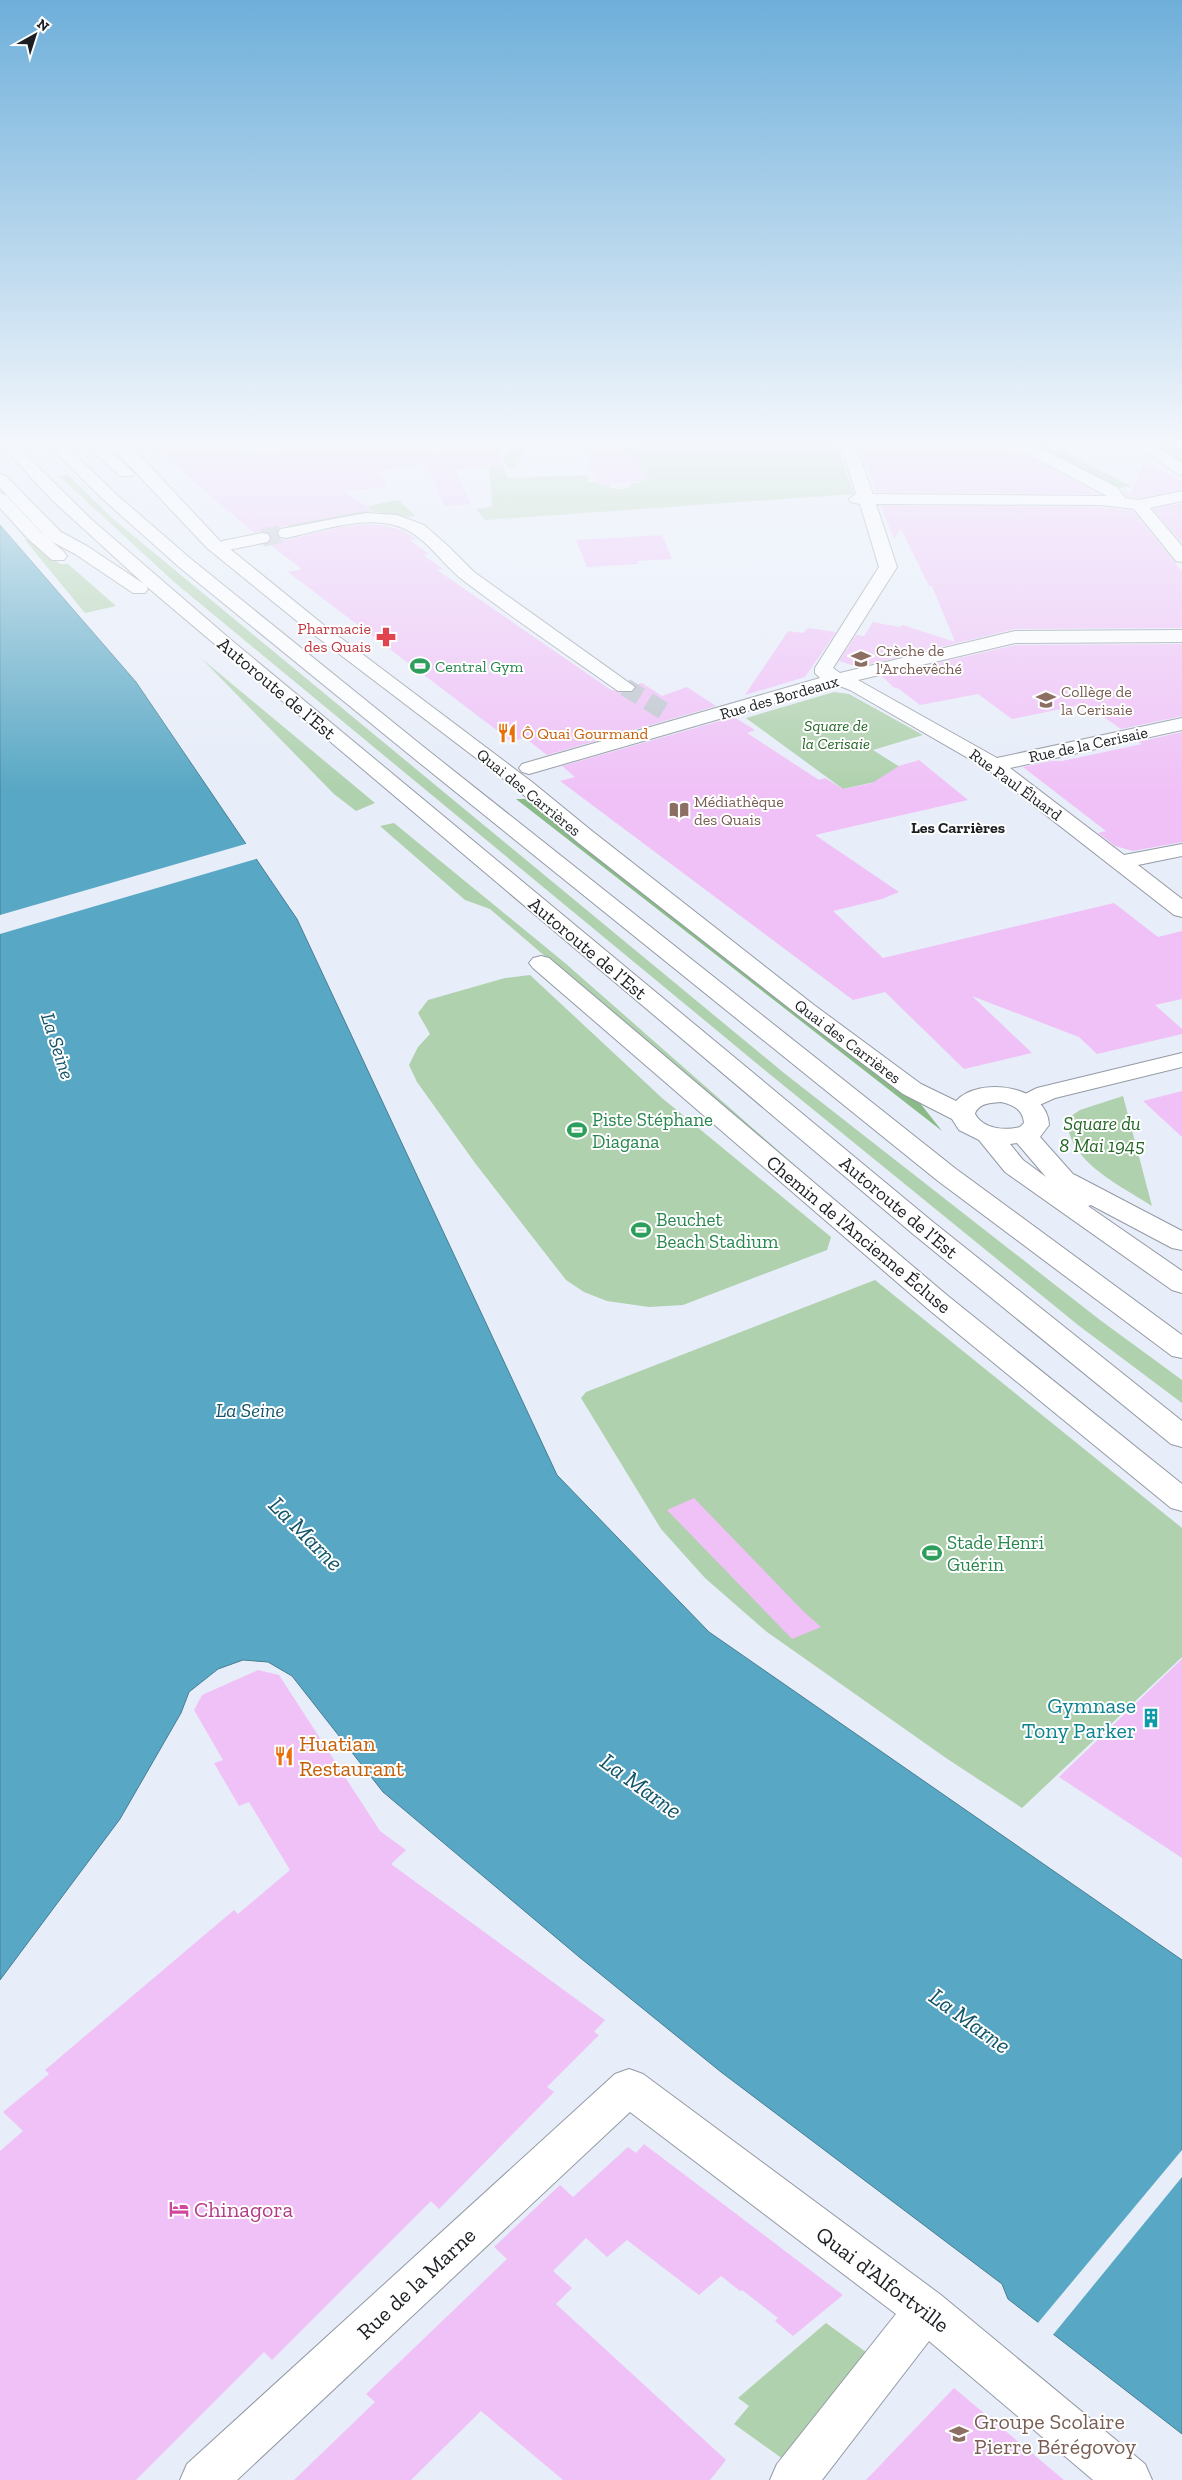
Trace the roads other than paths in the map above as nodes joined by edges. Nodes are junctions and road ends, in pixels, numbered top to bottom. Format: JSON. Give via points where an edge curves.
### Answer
{"nodes":[{"id":1,"x":96,"y":560,"type":"edge"},
{"id":2,"x":126,"y":560,"type":"edge"},
{"id":3,"x":181,"y":560,"type":"edge"},
{"id":4,"x":239,"y":560,"type":"edge"},
{"id":5,"x":453,"y":560,"type":"edge"},
{"id":6,"x":885,"y":560,"type":"edge"},
{"id":7,"x":1182,"y":636,"type":"edge"},
{"id":8,"x":223,"y":643,"type":"junction"},
{"id":9,"x":837,"y":679,"type":"junction"},
{"id":10,"x":625,"y":687,"type":"tunnel mouth"},
{"id":11,"x":666,"y":713,"type":"tunnel mouth"},
{"id":12,"x":683,"y":724,"type":"junction"},
{"id":13,"x":1182,"y":724,"type":"edge"},
{"id":14,"x":994,"y":765,"type":"junction"},
{"id":15,"x":521,"y":771,"type":"junction"},
{"id":16,"x":1182,"y":850,"type":"edge"},
{"id":17,"x":1121,"y":862,"type":"junction"},
{"id":18,"x":1182,"y":910,"type":"edge"},
{"id":19,"x":541,"y":963,"type":"dead end"},
{"id":20,"x":1182,"y":1060,"type":"edge"},
{"id":21,"x":1026,"y":1103,"type":"junction"},
{"id":22,"x":968,"y":1106,"type":"junction"},
{"id":23,"x":988,"y":1135,"type":"junction"},
{"id":24,"x":1024,"y":1135,"type":"junction"},
{"id":25,"x":1063,"y":1179,"type":"junction"},
{"id":26,"x":1182,"y":1242,"type":"edge"},
{"id":27,"x":1182,"y":1271,"type":"edge"},
{"id":28,"x":1182,"y":1284,"type":"edge"},
{"id":29,"x":1182,"y":1349,"type":"edge"},
{"id":30,"x":1182,"y":1436,"type":"edge"},
{"id":31,"x":1182,"y":1500,"type":"edge"},
{"id":32,"x":629,"y":2087,"type":"joint"},
{"id":33,"x":926,"y":2310,"type":"junction"},
{"id":34,"x":204,"y":2480,"type":"edge"},
{"id":35,"x":793,"y":2480,"type":"edge"},
{"id":36,"x":1129,"y":2480,"type":"edge"}],
"edges":[{"from":1,"to":8,"type":"main road"},
{"from":2,"to":8,"type":"main road","name":"Autoroute de l’Est"},
{"from":3,"to":29,"type":"main road","name":"Autoroute de l’Est","via":[[948,1175]]},
{"from":4,"to":15,"type":"main road","name":"Quai des Carrières","via":[[319,630]]},
{"from":5,"to":10,"type":"main road","via":[[468,576]]},
{"from":6,"to":9,"type":"main road","via":[[888,567],[824,668],[824,673]]},
{"from":7,"to":9,"type":"main road","name":"Rue des Bordeaux","via":[[1015,637]]},
{"from":8,"to":30,"type":"main road","name":"Autoroute de l’Est","via":[[923,1228]]},
{"from":9,"to":12,"type":"main road","name":"Rue des Bordeaux"},
{"from":9,"to":14,"type":"main road","name":"Rue Paul Éluard","via":[[856,686]]},
{"from":11,"to":12,"type":"main road"},
{"from":12,"to":15,"type":"main road","name":"Rue des Bordeaux"},
{"from":13,"to":14,"type":"main road","name":"Rue de la Cerisaie"},
{"from":14,"to":17,"type":"main road","name":"Rue Paul Éluard"},
{"from":15,"to":22,"type":"main road","name":"Quai des Carrières","via":[[584,836],[806,1010],[912,1089]]},
{"from":16,"to":17,"type":"main road"},
{"from":17,"to":18,"type":"main road","name":"Rue Paul Éluard"},
{"from":19,"to":31,"type":"main road","name":"Chemin de l'Ancienne Écluse","via":[[896,1266]]},
{"from":20,"to":21,"type":"main road","via":[[1046,1093]]},
{"from":21,"to":22,"type":"main road","via":[[1006,1096],[989,1096]]},
{"from":21,"to":24,"type":"main road","via":[[1038,1116],[1038,1124]]},
{"from":22,"to":23,"type":"main road","name":"Quai des Carrières","via":[[968,1125]]},
{"from":23,"to":24,"type":"main road"},
{"from":23,"to":28,"type":"main road","via":[[1014,1166]]},
{"from":24,"to":25,"type":"main road"},
{"from":25,"to":26,"type":"main road"},
{"from":25,"to":27,"type":"main road","via":[[1144,1246]]},
{"from":32,"to":33,"type":"main road","name":"Quai d'Alfortville"},
{"from":32,"to":34,"type":"main road","name":"Rue de la Marne"},
{"from":33,"to":35,"type":"main road"},
{"from":33,"to":36,"type":"main road","name":"Quai d'Alfortville"}]}
